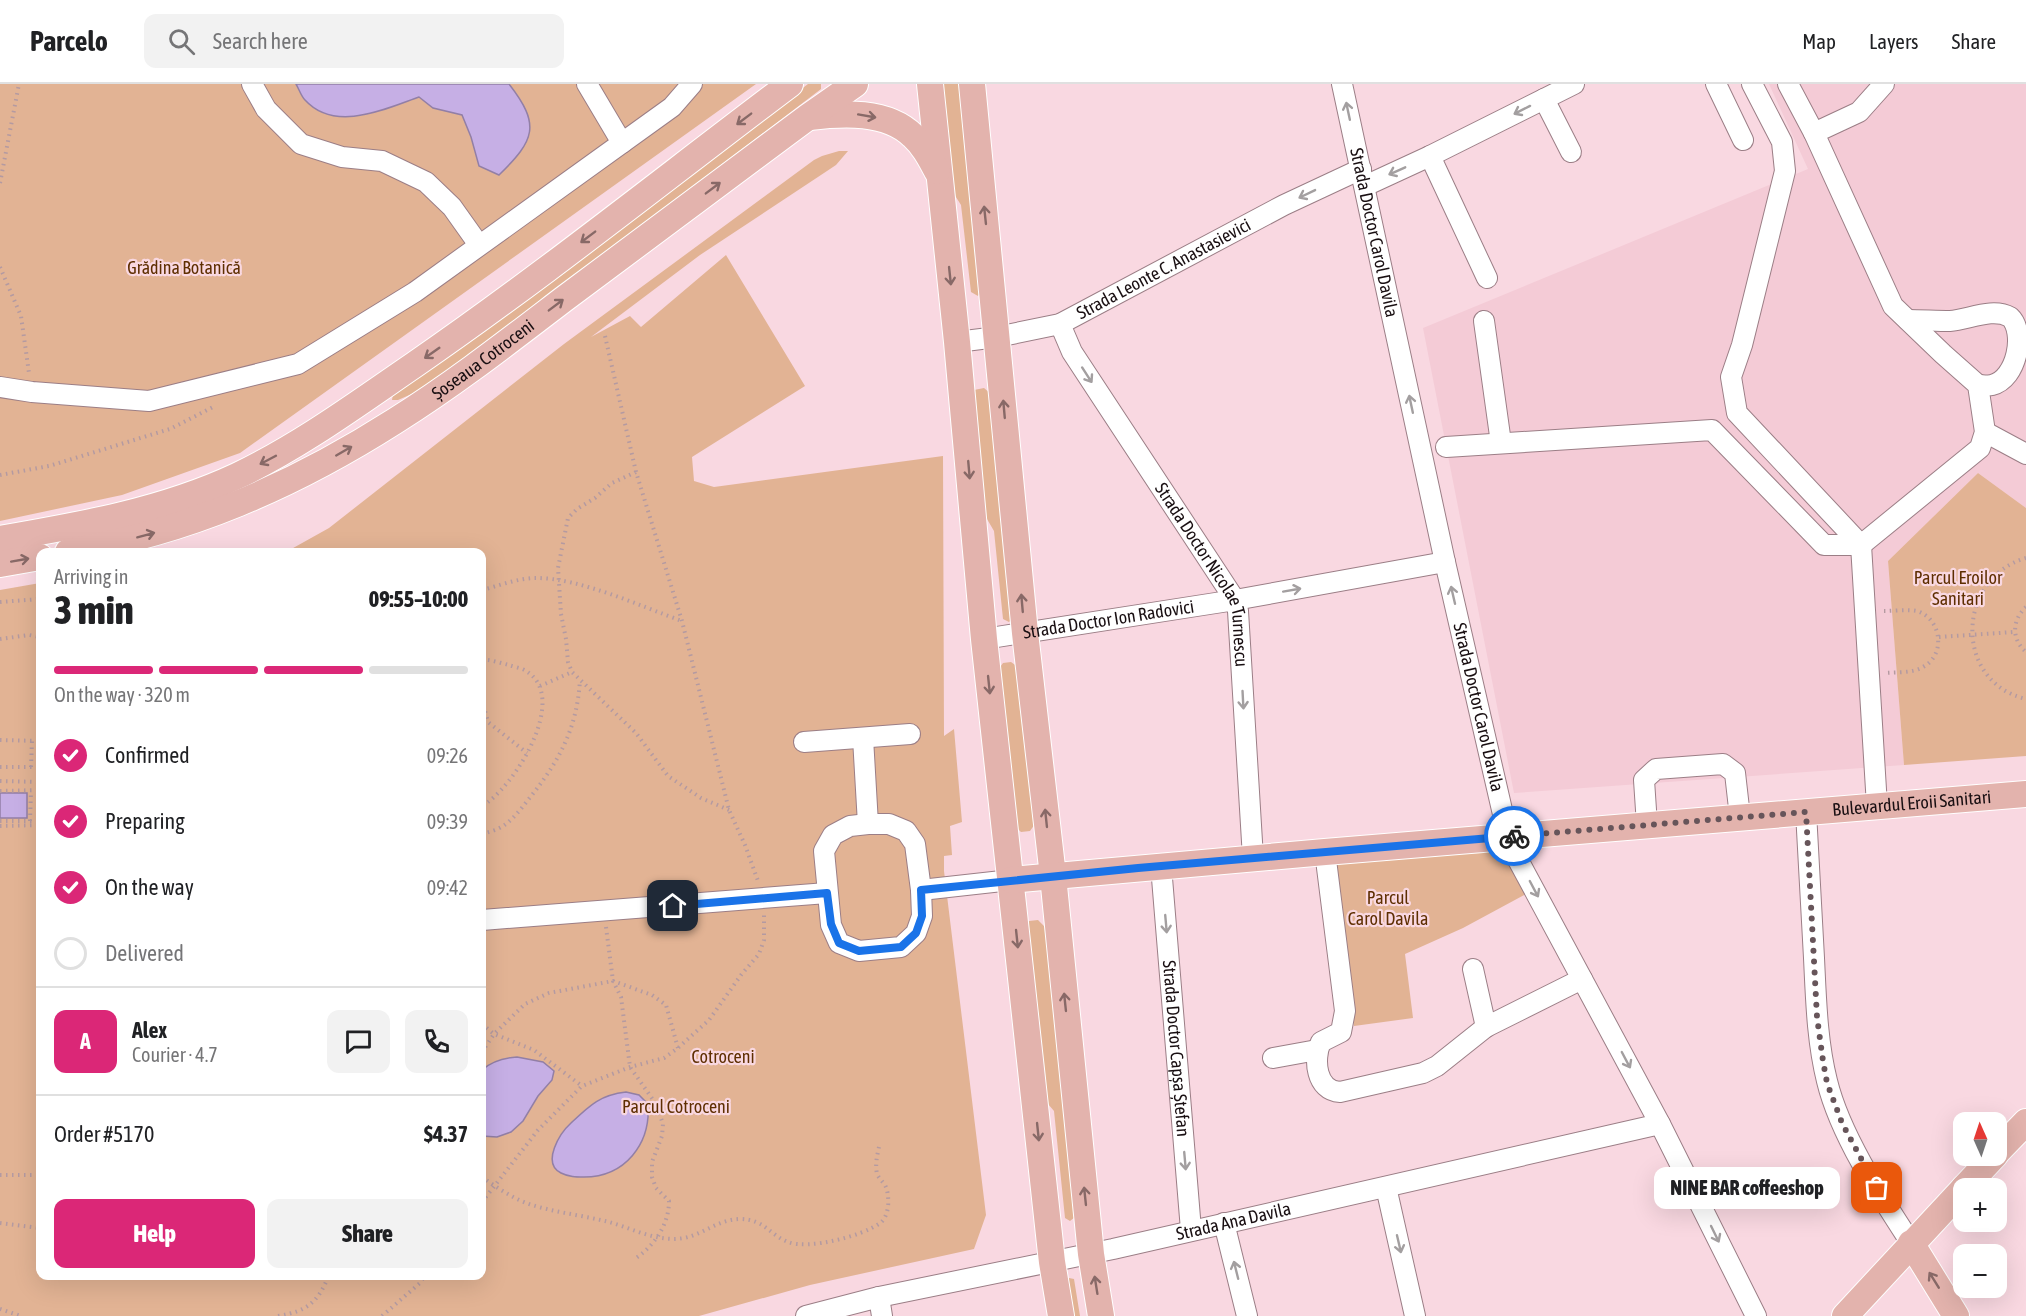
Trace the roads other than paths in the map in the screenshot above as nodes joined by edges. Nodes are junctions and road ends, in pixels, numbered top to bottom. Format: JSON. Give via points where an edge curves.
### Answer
{"nodes":[{"id":1,"x":252,"y":84,"type":"edge"},
{"id":2,"x":587,"y":84,"type":"edge"},
{"id":3,"x":692,"y":84,"type":"edge"},
{"id":4,"x":790,"y":84,"type":"edge"},
{"id":5,"x":855,"y":84,"type":"edge"},
{"id":6,"x":930,"y":84,"type":"edge"},
{"id":7,"x":972,"y":84,"type":"edge"},
{"id":8,"x":1342,"y":84,"type":"edge"},
{"id":9,"x":1574,"y":84,"type":"edge"},
{"id":10,"x":1716,"y":84,"type":"edge"},
{"id":11,"x":1752,"y":84,"type":"edge"},
{"id":12,"x":1788,"y":84,"type":"edge"},
{"id":13,"x":1884,"y":84,"type":"edge"},
{"id":14,"x":1544,"y":99,"type":"junction"},
{"id":15,"x":808,"y":117,"type":"junction"},
{"id":16,"x":1814,"y":133,"type":"junction"},
{"id":17,"x":1743,"y":140,"type":"dead end"},
{"id":18,"x":622,"y":143,"type":"junction"},
{"id":19,"x":1571,"y":152,"type":"dead end"},
{"id":20,"x":1430,"y":156,"type":"junction"},
{"id":21,"x":940,"y":176,"type":"junction"},
{"id":22,"x":1363,"y":178,"type":"junction"},
{"id":23,"x":480,"y":245,"type":"junction"},
{"id":24,"x":1487,"y":278,"type":"dead end"},
{"id":25,"x":1908,"y":320,"type":"junction"},
{"id":26,"x":1484,"y":321,"type":"dead end"},
{"id":27,"x":1059,"y":324,"type":"junction"},
{"id":28,"x":997,"y":337,"type":"junction"},
{"id":29,"x":957,"y":342,"type":"junction"},
{"id":30,"x":1978,"y":385,"type":"junction"},
{"id":31,"x":0,"y":387,"type":"edge"},
{"id":32,"x":1985,"y":432,"type":"junction"},
{"id":33,"x":1502,"y":443,"type":"junction"},
{"id":34,"x":1446,"y":447,"type":"dead end"},
{"id":35,"x":2026,"y":454,"type":"edge"},
{"id":36,"x":0,"y":539,"type":"edge"},
{"id":37,"x":1861,"y":545,"type":"junction"},
{"id":38,"x":86,"y":548,"type":"edge"},
{"id":39,"x":36,"y":558,"type":"edge"},
{"id":40,"x":1445,"y":562,"type":"junction"},
{"id":41,"x":0,"y":564,"type":"edge"},
{"id":42,"x":1235,"y":600,"type":"junction"},
{"id":43,"x":1025,"y":633,"type":"junction"},
{"id":44,"x":984,"y":639,"type":"junction"},
{"id":45,"x":910,"y":734,"type":"dead end"},
{"id":46,"x":863,"y":738,"type":"junction"},
{"id":47,"x":804,"y":742,"type":"dead end"},
{"id":48,"x":2026,"y":794,"type":"edge"},
{"id":49,"x":1876,"y":806,"type":"junction"},
{"id":50,"x":1806,"y":812,"type":"junction"},
{"id":51,"x":1740,"y":817,"type":"junction"},
{"id":52,"x":868,"y":824,"type":"junction"},
{"id":53,"x":1647,"y":825,"type":"junction"},
{"id":54,"x":1508,"y":836,"type":"junction"},
{"id":55,"x":1325,"y":852,"type":"junction"},
{"id":56,"x":1253,"y":858,"type":"junction"},
{"id":57,"x":1161,"y":866,"type":"junction"},
{"id":58,"x":1053,"y":876,"type":"junction"},
{"id":59,"x":1011,"y":880,"type":"junction"},
{"id":60,"x":921,"y":890,"type":"junction"},
{"id":61,"x":827,"y":893,"type":"junction"},
{"id":62,"x":486,"y":920,"type":"edge"},
{"id":63,"x":1473,"y":969,"type":"dead end"},
{"id":64,"x":1582,"y":979,"type":"junction"},
{"id":65,"x":1486,"y":1027,"type":"junction"},
{"id":66,"x":1317,"y":1050,"type":"junction"},
{"id":67,"x":1272,"y":1058,"type":"dead end"},
{"id":68,"x":2026,"y":1122,"type":"edge"},
{"id":69,"x":1660,"y":1124,"type":"junction"},
{"id":70,"x":2007,"y":1142,"type":"edge"},
{"id":71,"x":1985,"y":1166,"type":"edge"},
{"id":72,"x":1973,"y":1178,"type":"edge"},
{"id":73,"x":1386,"y":1187,"type":"junction"},
{"id":74,"x":1953,"y":1199,"type":"edge"},
{"id":75,"x":1224,"y":1223,"type":"junction"},
{"id":76,"x":1191,"y":1230,"type":"junction"},
{"id":77,"x":1911,"y":1243,"type":"junction"},
{"id":78,"x":1091,"y":1254,"type":"junction"},
{"id":79,"x":1052,"y":1262,"type":"junction"},
{"id":80,"x":880,"y":1307,"type":"edge"},
{"id":81,"x":1750,"y":1314,"type":"edge"},
{"id":82,"x":806,"y":1316,"type":"edge"},
{"id":83,"x":1061,"y":1316,"type":"edge"},
{"id":84,"x":1101,"y":1316,"type":"edge"},
{"id":85,"x":1247,"y":1316,"type":"edge"},
{"id":86,"x":1415,"y":1316,"type":"edge"},
{"id":87,"x":1774,"y":1316,"type":"edge"},
{"id":88,"x":1845,"y":1316,"type":"edge"},
{"id":89,"x":1956,"y":1316,"type":"edge"}],
"edges":[{"from":1,"to":23,"type":"street","via":[[266,109],[301,144],[342,157],[382,161],[426,182],[452,207]]},
{"from":2,"to":18,"type":"street"},
{"from":3,"to":18,"type":"street","via":[[672,107]]},
{"from":4,"to":36,"type":"main road","name":"Șoseaua Cotroceni","one_way":true,"via":[[466,329],[287,450],[237,476],[168,502],[83,524]]},
{"from":5,"to":15,"type":"main road","name":"Șoseaua Cotroceni"},
{"from":6,"to":21,"type":"main road"},
{"from":28,"to":7,"type":"main road","one_way":true},
{"from":22,"to":8,"type":"street","name":"Strada Doctor Carol Davila","one_way":true},
{"from":9,"to":14,"type":"street","name":"Strada Leonte C. Anastasievici"},
{"from":10,"to":17,"type":"street"},
{"from":11,"to":37,"type":"street","via":[[1782,142],[1785,171],[1731,377],[1737,413]]},
{"from":12,"to":16,"type":"street"},
{"from":13,"to":16,"type":"street","via":[[1859,112]]},
{"from":14,"to":19,"type":"street"},
{"from":14,"to":20,"type":"street","name":"Strada Leonte C. Anastasievici","one_way":true},
{"from":15,"to":21,"type":"main road","one_way":true,"via":[[851,114],[891,122],[911,133]]},
{"from":38,"to":15,"type":"main road","name":"Șoseaua Cotroceni","one_way":true,"via":[[184,525],[221,511],[282,485],[395,421]]},
{"from":16,"to":25,"type":"street","via":[[1893,306]]},
{"from":18,"to":23,"type":"street"},
{"from":20,"to":22,"type":"street","name":"Strada Leonte C. Anastasievici","one_way":true},
{"from":20,"to":24,"type":"street"},
{"from":21,"to":29,"type":"main road","one_way":true},
{"from":22,"to":27,"type":"street","name":"Strada Leonte C. Anastasievici","one_way":true,"via":[[1284,205]]},
{"from":40,"to":22,"type":"street","name":"Strada Doctor Carol Davila","one_way":true},
{"from":23,"to":31,"type":"street","via":[[415,292],[298,364],[149,401]]},
{"from":25,"to":30,"type":"street"},
{"from":25,"to":30,"type":"street","via":[[1950,321],[1996,313],[2017,324],[2022,344],[2017,362],[2005,378],[1993,385]]},
{"from":26,"to":33,"type":"street"},
{"from":27,"to":28,"type":"street","name":"Strada Leonte C. Anastasievici"},
{"from":27,"to":42,"type":"street","name":"Strada Doctor Nicolae Turnescu","one_way":true,"via":[[1072,352]]},
{"from":28,"to":29,"type":"street","name":"Strada Leonte C. Anastasievici"},
{"from":43,"to":28,"type":"main road","one_way":true},
{"from":29,"to":44,"type":"main road","one_way":true},
{"from":30,"to":32,"type":"street"},
{"from":32,"to":35,"type":"street"},
{"from":32,"to":37,"type":"street","via":[[1980,448]]},
{"from":33,"to":34,"type":"street"},
{"from":33,"to":37,"type":"street","via":[[1712,430],[1824,545]]},
{"from":37,"to":49,"type":"street"},
{"from":41,"to":39,"type":"main road","one_way":true},
{"from":42,"to":40,"type":"street","name":"Strada Doctor Ion Radovici","one_way":true},
{"from":54,"to":40,"type":"street","name":"Strada Doctor Carol Davila","one_way":true},
{"from":42,"to":43,"type":"street","name":"Strada Doctor Ion Radovici"},
{"from":42,"to":56,"type":"street","name":"Strada Doctor Nicolae Turnescu","one_way":true},
{"from":43,"to":44,"type":"street","name":"Strada Doctor Ion Radovici"},
{"from":58,"to":43,"type":"main road","one_way":true},
{"from":44,"to":59,"type":"main road","one_way":true},
{"from":45,"to":46,"type":"street"},
{"from":46,"to":47,"type":"street"},
{"from":46,"to":52,"type":"street"},
{"from":48,"to":49,"type":"main road","name":"Bulevardul Eroii Sanitari"},
{"from":49,"to":50,"type":"main road","name":"Bulevardul Eroii Sanitari"},
{"from":50,"to":51,"type":"main road","name":"Bulevardul Eroii Sanitari"},
{"from":50,"to":77,"type":"street","via":[[1817,1017],[1827,1083],[1855,1148]]},
{"from":51,"to":53,"type":"main road","name":"Bulevardul Eroii Sanitari"},
{"from":51,"to":53,"type":"street","via":[[1735,773],[1724,764],[1656,769],[1644,780]]},
{"from":52,"to":60,"type":"street","via":[[889,824],[906,831],[915,844]]},
{"from":52,"to":61,"type":"street","via":[[850,826],[833,835],[824,851]]},
{"from":53,"to":54,"type":"main road","name":"Bulevardul Eroii Sanitari"},
{"from":54,"to":55,"type":"main road","name":"Bulevardul Eroii Sanitari"},
{"from":54,"to":64,"type":"street","name":"Strada Doctor Carol Davila","one_way":true},
{"from":55,"to":56,"type":"main road","name":"Bulevardul Eroii Sanitari"},
{"from":55,"to":66,"type":"street","via":[[1345,1020],[1341,1032],[1321,1042]]},
{"from":56,"to":57,"type":"main road","name":"Bulevardul Eroii Sanitari"},
{"from":57,"to":58,"type":"main road","name":"Bulevardul Eroii Sanitari"},
{"from":57,"to":76,"type":"street","name":"Strada Doctor Capșa Ștefan","one_way":true},
{"from":58,"to":59,"type":"main road","name":"Bulevardul Eroii Sanitari"},
{"from":78,"to":58,"type":"main road","one_way":true},
{"from":59,"to":60,"type":"street"},
{"from":59,"to":79,"type":"main road","one_way":true},
{"from":60,"to":61,"type":"street","via":[[922,916],[916,933],[901,947],[859,951],[839,943],[831,924]]},
{"from":61,"to":62,"type":"street"},
{"from":63,"to":65,"type":"street"},
{"from":64,"to":65,"type":"street"},
{"from":64,"to":69,"type":"street","name":"Strada Doctor Carol Davila","one_way":true},
{"from":65,"to":66,"type":"street","via":[[1423,1073],[1340,1092],[1331,1092],[1320,1079]]},
{"from":66,"to":67,"type":"street"},
{"from":68,"to":70,"type":"main road"},
{"from":69,"to":73,"type":"street","name":"Strada Ana Davila"},
{"from":69,"to":81,"type":"street","name":"Strada Doctor Carol Davila","one_way":true},
{"from":71,"to":72,"type":"main road"},
{"from":73,"to":75,"type":"street","name":"Strada Ana Davila"},
{"from":73,"to":86,"type":"street","one_way":true},
{"from":74,"to":77,"type":"main road"},
{"from":75,"to":76,"type":"street","name":"Strada Ana Davila"},
{"from":85,"to":75,"type":"street","one_way":true},
{"from":76,"to":78,"type":"street","name":"Strada Ana Davila"},
{"from":77,"to":88,"type":"main road"},
{"from":89,"to":77,"type":"main road","one_way":true},
{"from":78,"to":79,"type":"street","name":"Strada Ana Davila"},
{"from":84,"to":78,"type":"main road","one_way":true},
{"from":79,"to":80,"type":"street","name":"Strada Ana Davila"},
{"from":79,"to":83,"type":"main road"},
{"from":80,"to":82,"type":"street","name":"Strada Ana Davila"},
{"from":81,"to":87,"type":"street"}]}
